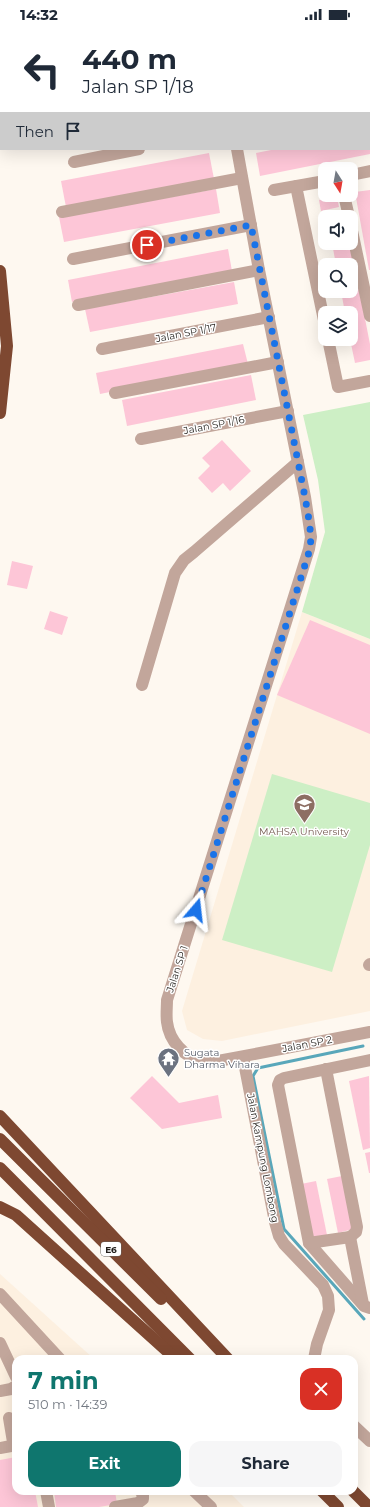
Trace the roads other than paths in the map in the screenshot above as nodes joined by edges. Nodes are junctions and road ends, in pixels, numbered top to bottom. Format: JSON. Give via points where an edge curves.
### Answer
{"nodes":[{"id":1,"x":134,"y":150,"type":"edge"},
{"id":2,"x":237,"y":150,"type":"edge"},
{"id":3,"x":74,"y":162,"type":"dead end"},
{"id":4,"x":370,"y":171,"type":"edge"},
{"id":5,"x":358,"y":174,"type":"edge"},
{"id":6,"x":242,"y":178,"type":"junction"},
{"id":7,"x":318,"y":181,"type":"edge"},
{"id":8,"x":296,"y":186,"type":"junction"},
{"id":9,"x":274,"y":190,"type":"dead end"},
{"id":10,"x":62,"y":212,"type":"dead end"},
{"id":11,"x":251,"y":225,"type":"junction"},
{"id":12,"x":356,"y":250,"type":"edge"},
{"id":13,"x":73,"y":259,"type":"dead end"},
{"id":14,"x":259,"y":270,"type":"junction"},
{"id":15,"x":0,"y":271,"type":"edge"},
{"id":16,"x":78,"y":305,"type":"dead end"},
{"id":17,"x":321,"y":306,"type":"edge"},
{"id":18,"x":269,"y":316,"type":"junction"},
{"id":19,"x":370,"y":316,"type":"edge"},
{"id":20,"x":329,"y":346,"type":"edge"},
{"id":21,"x":102,"y":349,"type":"dead end"},
{"id":22,"x":278,"y":362,"type":"junction"},
{"id":23,"x":370,"y":381,"type":"edge"},
{"id":24,"x":115,"y":393,"type":"dead end"},
{"id":25,"x":288,"y":411,"type":"junction"},
{"id":26,"x":0,"y":413,"type":"edge"},
{"id":27,"x":141,"y":439,"type":"dead end"},
{"id":28,"x":298,"y":462,"type":"junction"},
{"id":29,"x":142,"y":684,"type":"dead end"},
{"id":30,"x":370,"y":1032,"type":"edge"},
{"id":31,"x":243,"y":1057,"type":"junction"},
{"id":32,"x":370,"y":1060,"type":"edge"},
{"id":33,"x":326,"y":1069,"type":"junction"},
{"id":34,"x":0,"y":1116,"type":"edge"},
{"id":35,"x":0,"y":1139,"type":"edge"},
{"id":36,"x":0,"y":1168,"type":"edge"},
{"id":37,"x":0,"y":1207,"type":"edge"},
{"id":38,"x":350,"y":1237,"type":"junction"},
{"id":39,"x":309,"y":1243,"type":"junction"},
{"id":40,"x":0,"y":1294,"type":"edge"},
{"id":41,"x":367,"y":1307,"type":"edge"},
{"id":42,"x":0,"y":1343,"type":"edge"},
{"id":43,"x":56,"y":1355,"type":"edge"},
{"id":44,"x":172,"y":1355,"type":"edge"},
{"id":45,"x":186,"y":1355,"type":"edge"},
{"id":46,"x":217,"y":1355,"type":"edge"},
{"id":47,"x":224,"y":1355,"type":"edge"},
{"id":48,"x":315,"y":1355,"type":"edge"},
{"id":49,"x":12,"y":1368,"type":"edge"},
{"id":50,"x":12,"y":1389,"type":"edge"},
{"id":51,"x":0,"y":1391,"type":"edge"},
{"id":52,"x":8,"y":1418,"type":"edge"},
{"id":53,"x":358,"y":1430,"type":"edge"},
{"id":54,"x":12,"y":1437,"type":"edge"},
{"id":55,"x":370,"y":1441,"type":"edge"},
{"id":56,"x":12,"y":1443,"type":"edge"},
{"id":57,"x":0,"y":1448,"type":"edge"},
{"id":58,"x":47,"y":1495,"type":"edge"},
{"id":59,"x":142,"y":1495,"type":"edge"},
{"id":60,"x":198,"y":1495,"type":"edge"},
{"id":61,"x":326,"y":1495,"type":"edge"},
{"id":62,"x":357,"y":1495,"type":"edge"},
{"id":63,"x":49,"y":1507,"type":"edge"},
{"id":64,"x":115,"y":1507,"type":"edge"},
{"id":65,"x":211,"y":1507,"type":"edge"},
{"id":66,"x":338,"y":1507,"type":"edge"},
{"id":67,"x":369,"y":1507,"type":"edge"}],
"edges":[{"from":1,"to":3,"type":"street"},
{"from":2,"to":6,"type":"street","name":"Jalan SP 1"},
{"from":4,"to":5,"type":"street"},
{"from":6,"to":10,"type":"street"},
{"from":6,"to":11,"type":"street","name":"Jalan SP 1"},
{"from":7,"to":8,"type":"street"},
{"from":8,"to":9,"type":"street"},
{"from":8,"to":17,"type":"street"},
{"from":11,"to":13,"type":"street"},
{"from":11,"to":14,"type":"street","name":"Jalan SP 1"},
{"from":12,"to":19,"type":"street"},
{"from":14,"to":16,"type":"street"},
{"from":14,"to":18,"type":"street","name":"Jalan SP 1"},
{"from":15,"to":26,"type":"highway","via":[[7,346]]},
{"from":18,"to":21,"type":"street","name":"Jalan SP 1/17"},
{"from":18,"to":22,"type":"street","name":"Jalan SP 1"},
{"from":20,"to":23,"type":"street","via":[[338,387]]},
{"from":22,"to":24,"type":"street"},
{"from":22,"to":25,"type":"street","name":"Jalan SP 1"},
{"from":25,"to":27,"type":"street","name":"Jalan SP 1/16"},
{"from":25,"to":28,"type":"street","name":"Jalan SP 1"},
{"from":28,"to":29,"type":"street","via":[[184,560],[175,573]]},
{"from":28,"to":31,"type":"street","name":"Jalan SP 1","via":[[309,520],[310,549],[167,1000],[170,1035],[187,1055],[202,1061]]},
{"from":30,"to":31,"type":"street","name":"Jalan SP 2"},
{"from":31,"to":48,"type":"street","name":"Jalan Kampung Lombong","via":[[279,1236],[323,1285],[328,1296],[329,1310]]},
{"from":32,"to":33,"type":"street"},
{"from":33,"to":38,"type":"street","via":[[357,1227],[356,1232]]},
{"from":33,"to":39,"type":"street","via":[[284,1078],[278,1086]]},
{"from":34,"to":47,"type":"highway"},
{"from":35,"to":46,"type":"highway","number":"E6"},
{"from":36,"to":45,"type":"highway","number":"E6"},
{"from":37,"to":44,"type":"highway","via":[[16,1215]]},
{"from":38,"to":39,"type":"street"},
{"from":38,"to":41,"type":"street"},
{"from":39,"to":41,"type":"street"},
{"from":40,"to":43,"type":"street"},
{"from":42,"to":49,"type":"street"},
{"from":50,"to":51,"type":"street"},
{"from":52,"to":54,"type":"street"},
{"from":53,"to":55,"type":"street"},
{"from":56,"to":57,"type":"street"},
{"from":58,"to":63,"type":"street"},
{"from":59,"to":64,"type":"street","via":[[143,1499],[138,1502]]},
{"from":60,"to":65,"type":"street"},
{"from":61,"to":66,"type":"highway"},
{"from":62,"to":67,"type":"highway"}]}
